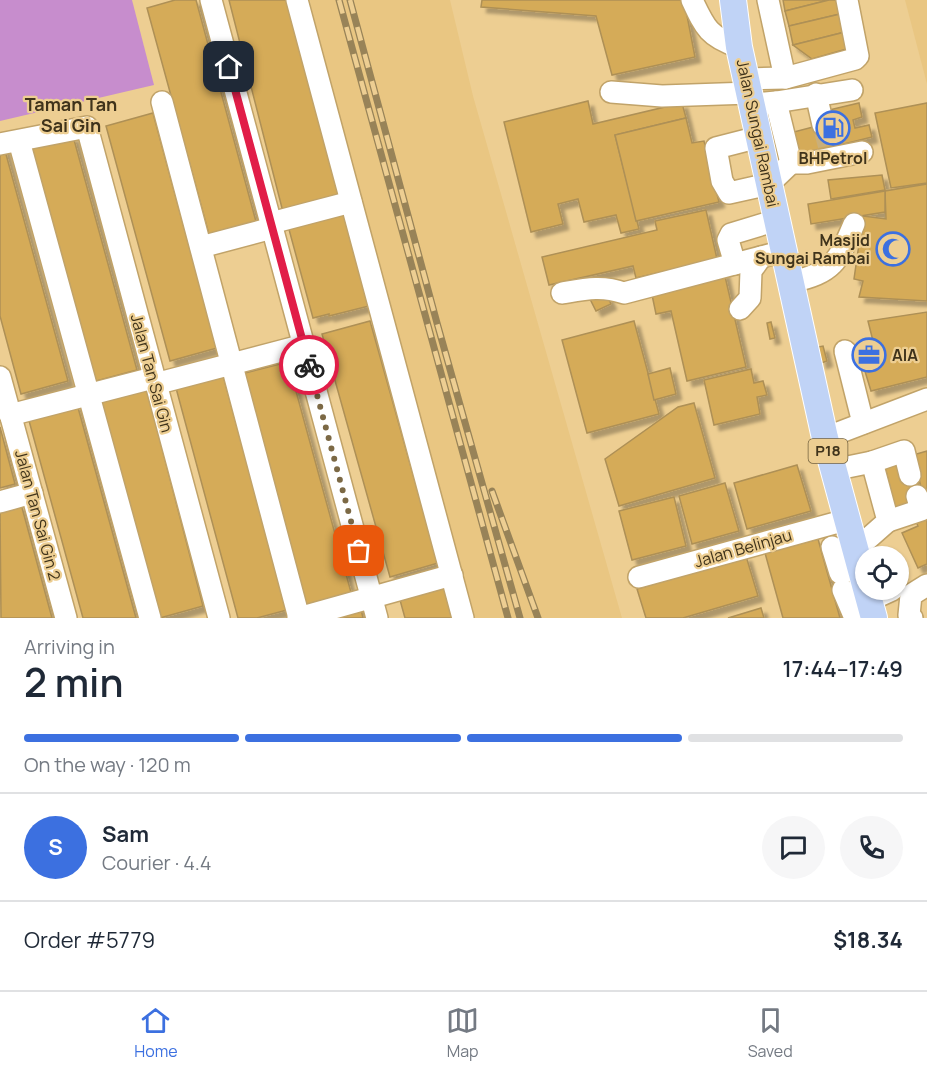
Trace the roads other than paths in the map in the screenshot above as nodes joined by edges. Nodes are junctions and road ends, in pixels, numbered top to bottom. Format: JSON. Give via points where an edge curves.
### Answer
{"nodes":[{"id":1,"x":211,"y":0,"type":"edge"},
{"id":2,"x":297,"y":0,"type":"edge"},
{"id":3,"x":692,"y":0,"type":"edge"},
{"id":4,"x":722,"y":0,"type":"edge"},
{"id":5,"x":733,"y":0,"type":"edge"},
{"id":6,"x":768,"y":0,"type":"edge"},
{"id":7,"x":847,"y":0,"type":"edge"},
{"id":8,"x":737,"y":39,"type":"junction"},
{"id":9,"x":785,"y":78,"type":"junction"},
{"id":10,"x":852,"y":90,"type":"dead end"},
{"id":11,"x":611,"y":92,"type":"dead end"},
{"id":12,"x":816,"y":94,"type":"junction"},
{"id":13,"x":756,"y":95,"type":"junction"},
{"id":14,"x":162,"y":102,"type":"dead end"},
{"id":15,"x":823,"y":125,"type":"tunnel mouth"},
{"id":16,"x":759,"y":137,"type":"junction"},
{"id":17,"x":9,"y":142,"type":"edge"},
{"id":18,"x":862,"y":152,"type":"dead end"},
{"id":19,"x":791,"y":163,"type":"junction"},
{"id":20,"x":769,"y":184,"type":"junction"},
{"id":21,"x":351,"y":202,"type":"junction"},
{"id":22,"x":777,"y":220,"type":"junction"},
{"id":23,"x":854,"y":224,"type":"dead end"},
{"id":24,"x":272,"y":226,"type":"junction"},
{"id":25,"x":201,"y":247,"type":"junction"},
{"id":26,"x":773,"y":254,"type":"junction"},
{"id":27,"x":735,"y":264,"type":"junction"},
{"id":28,"x":791,"y":282,"type":"junction"},
{"id":29,"x":562,"y":293,"type":"dead end"},
{"id":30,"x":740,"y":309,"type":"dead end"},
{"id":31,"x":304,"y":345,"type":"junction"},
{"id":32,"x":845,"y":351,"type":"dead end"},
{"id":33,"x":232,"y":364,"type":"junction"},
{"id":34,"x":0,"y":377,"type":"edge"},
{"id":35,"x":154,"y":381,"type":"junction"},
{"id":36,"x":88,"y":394,"type":"junction"},
{"id":37,"x":927,"y":399,"type":"edge"},
{"id":38,"x":10,"y":415,"type":"junction"},
{"id":39,"x":863,"y":423,"type":"junction"},
{"id":40,"x":825,"y":438,"type":"junction"},
{"id":41,"x":872,"y":462,"type":"junction"},
{"id":42,"x":833,"y":470,"type":"junction"},
{"id":43,"x":910,"y":474,"type":"dead end"},
{"id":44,"x":32,"y":493,"type":"junction"},
{"id":45,"x":917,"y":496,"type":"dead end"},
{"id":46,"x":0,"y":502,"type":"edge"},
{"id":47,"x":846,"y":520,"type":"junction"},
{"id":48,"x":888,"y":521,"type":"junction"},
{"id":49,"x":848,"y":556,"type":"junction"},
{"id":50,"x":927,"y":573,"type":"edge"},
{"id":51,"x":452,"y":575,"type":"junction"},
{"id":52,"x":639,"y":577,"type":"dead end"},
{"id":53,"x":909,"y":581,"type":"edge"},
{"id":54,"x":927,"y":585,"type":"edge"},
{"id":55,"x":843,"y":590,"type":"dead end"},
{"id":56,"x":372,"y":597,"type":"junction"},
{"id":57,"x":880,"y":600,"type":"edge"},
{"id":58,"x":866,"y":612,"type":"edge"},
{"id":59,"x":908,"y":617,"type":"edge"},
{"id":60,"x":66,"y":618,"type":"edge"},
{"id":61,"x":150,"y":618,"type":"edge"},
{"id":62,"x":219,"y":618,"type":"edge"},
{"id":63,"x":298,"y":618,"type":"edge"},
{"id":64,"x":378,"y":618,"type":"edge"},
{"id":65,"x":463,"y":618,"type":"edge"}],
"edges":[{"from":1,"to":24,"type":"street"},
{"from":2,"to":21,"type":"street"},
{"from":3,"to":8,"type":"street","via":[[717,39]]},
{"from":4,"to":8,"type":"main road","name":"Jalan Sungai Rambai","number":"P18"},
{"from":5,"to":8,"type":"main road","name":"Jalan Sungai Rambai","number":"P18"},
{"from":6,"to":9,"type":"street"},
{"from":7,"to":9,"type":"street","via":[[858,56]]},
{"from":8,"to":13,"type":"main road","name":"Jalan Sungai Rambai","number":"P18"},
{"from":9,"to":13,"type":"street"},
{"from":10,"to":12,"type":"street"},
{"from":11,"to":13,"type":"street"},
{"from":12,"to":13,"type":"street"},
{"from":12,"to":15,"type":"street"},
{"from":13,"to":16,"type":"main road","name":"Jalan Sungai Rambai","number":"P18"},
{"from":13,"to":19,"type":"street"},
{"from":14,"to":25,"type":"street"},
{"from":16,"to":20,"type":"main road","name":"Jalan Sungai Rambai","number":"P18"},
{"from":16,"to":20,"type":"street","via":[[716,148],[722,181],[729,193]]},
{"from":17,"to":35,"type":"street","name":"Jalan Tan Sai Gin","via":[[87,127]]},
{"from":17,"to":36,"type":"street"},
{"from":18,"to":19,"type":"street","via":[[830,153],[807,163]]},
{"from":19,"to":20,"type":"street"},
{"from":20,"to":22,"type":"main road","name":"Jalan Sungai Rambai","number":"P18"},
{"from":21,"to":24,"type":"street"},
{"from":21,"to":51,"type":"street"},
{"from":22,"to":26,"type":"main road","name":"Jalan Sungai Rambai","number":"P18"},
{"from":22,"to":27,"type":"street","via":[[731,234],[728,240]]},
{"from":23,"to":28,"type":"street","via":[[843,250],[828,269]]},
{"from":24,"to":25,"type":"street"},
{"from":24,"to":31,"type":"street"},
{"from":25,"to":33,"type":"street"},
{"from":26,"to":27,"type":"street"},
{"from":26,"to":28,"type":"main road","name":"Jalan Sungai Rambai","number":"P18"},
{"from":26,"to":30,"type":"street","via":[[751,271],[750,298]]},
{"from":27,"to":29,"type":"street","via":[[624,293],[609,287]]},
{"from":28,"to":40,"type":"main road","name":"Jalan Sungai Rambai","number":"P18"},
{"from":31,"to":33,"type":"street"},
{"from":31,"to":56,"type":"street"},
{"from":32,"to":39,"type":"street"},
{"from":33,"to":35,"type":"street"},
{"from":33,"to":63,"type":"street"},
{"from":34,"to":38,"type":"street","name":"Jalan Tan Sai Gin 2"},
{"from":35,"to":36,"type":"street"},
{"from":35,"to":62,"type":"street","name":"Jalan Tan Sai Gin"},
{"from":36,"to":38,"type":"street"},
{"from":36,"to":61,"type":"street"},
{"from":37,"to":39,"type":"street"},
{"from":38,"to":44,"type":"street","name":"Jalan Tan Sai Gin 2"},
{"from":39,"to":40,"type":"street"},
{"from":40,"to":42,"type":"main road","name":"Jalan Sungai Rambai","number":"P18"},
{"from":41,"to":42,"type":"street"},
{"from":41,"to":43,"type":"street","via":[[904,451]]},
{"from":41,"to":48,"type":"street"},
{"from":42,"to":47,"type":"main road","name":"Jalan Sungai Rambai","number":"P18"},
{"from":44,"to":46,"type":"street"},
{"from":44,"to":60,"type":"street","name":"Jalan Tan Sai Gin 2"},
{"from":45,"to":48,"type":"street","via":[[921,510]]},
{"from":47,"to":49,"type":"main road","name":"Jalan Sungai Rambai","number":"P18"},
{"from":47,"to":52,"type":"street","name":"Jalan Belinjau"},
{"from":48,"to":49,"type":"street"},
{"from":49,"to":58,"type":"main road","name":"Jalan Sungai Rambai","number":"P18"},
{"from":50,"to":53,"type":"street"},
{"from":51,"to":56,"type":"street"},
{"from":51,"to":65,"type":"street"},
{"from":54,"to":59,"type":"street","via":[[911,595]]},
{"from":55,"to":58,"type":"street"},
{"from":56,"to":63,"type":"street"},
{"from":56,"to":64,"type":"street"},
{"from":57,"to":58,"type":"street"}]}
